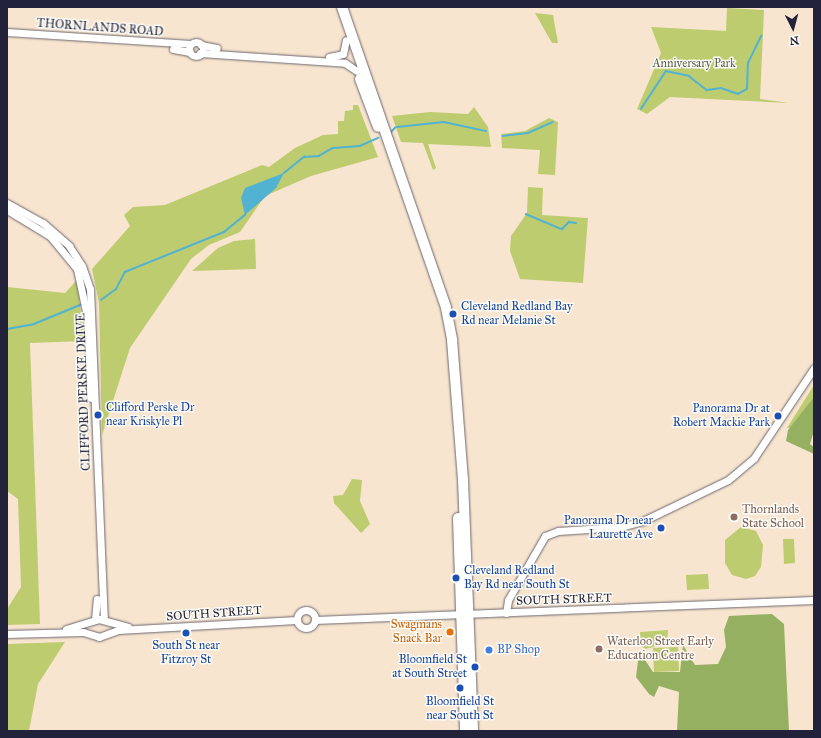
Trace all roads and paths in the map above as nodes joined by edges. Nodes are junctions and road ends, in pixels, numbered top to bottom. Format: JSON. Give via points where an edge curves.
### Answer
{"nodes":[{"id":1,"x":335,"y":7,"type":"edge"},
{"id":2,"x":342,"y":7,"type":"edge"},
{"id":3,"x":7,"y":32,"type":"edge"},
{"id":4,"x":7,"y":36,"type":"edge"},
{"id":5,"x":346,"y":40,"type":"junction"},
{"id":6,"x":191,"y":44,"type":"junction"},
{"id":7,"x":201,"y":45,"type":"junction"},
{"id":8,"x":190,"y":52,"type":"junction"},
{"id":9,"x":200,"y":53,"type":"junction"},
{"id":10,"x":357,"y":71,"type":"junction"},
{"id":11,"x":366,"y":76,"type":"junction"},
{"id":12,"x":371,"y":113,"type":"junction"},
{"id":13,"x":397,"y":167,"type":"junction"},
{"id":14,"x":7,"y":203,"type":"edge"},
{"id":15,"x":7,"y":210,"type":"edge"},
{"id":16,"x":814,"y":368,"type":"edge"},
{"id":17,"x":814,"y":600,"type":"edge"},
{"id":18,"x":506,"y":613,"type":"junction"},
{"id":19,"x":465,"y":615,"type":"junction"},
{"id":20,"x":105,"y":620,"type":"junction"},
{"id":21,"x":297,"y":620,"type":"junction"},
{"id":22,"x":315,"y":620,"type":"junction"},
{"id":23,"x":94,"y":621,"type":"junction"},
{"id":24,"x":133,"y":629,"type":"junction"},
{"id":25,"x":54,"y":632,"type":"junction"},
{"id":26,"x":92,"y":633,"type":"junction"},
{"id":27,"x":7,"y":634,"type":"edge"},
{"id":28,"x":106,"y":634,"type":"junction"},
{"id":29,"x":465,"y":731,"type":"edge"},
{"id":30,"x":473,"y":731,"type":"edge"}],
"edges":[{"from":1,"to":5,"type":"highway"},
{"from":2,"to":11,"type":"highway"},
{"from":3,"to":6,"type":"street","name":"THORNLANDS ROAD"},
{"from":4,"to":8,"type":"street","name":"THORNLANDS ROAD"},
{"from":5,"to":7,"type":"street","name":"THORNLANDS ROAD","via":[[343,54],[334,58]]},
{"from":5,"to":10,"type":"highway"},
{"from":6,"to":7,"type":"street","name":"THORNLANDS ROAD"},
{"from":6,"to":8,"type":"street"},
{"from":7,"to":9,"type":"street"},
{"from":8,"to":9,"type":"street","name":"THORNLANDS ROAD"},
{"from":9,"to":10,"type":"street","name":"THORNLANDS ROAD","via":[[345,63]]},
{"from":10,"to":12,"type":"highway"},
{"from":11,"to":12,"type":"highway","via":[[375,110]]},
{"from":11,"to":13,"type":"highway"},
{"from":12,"to":13,"type":"highway"},
{"from":13,"to":19,"type":"highway","via":[[446,308],[457,380]]},
{"from":14,"to":20,"type":"street","name":"CLIFFORD PERSKE DRIVE","via":[[43,223],[69,246],[82,266],[90,289]]},
{"from":15,"to":23,"type":"street","name":"CLIFFORD PERSKE DRIVE","via":[[50,236],[64,249],[83,286],[93,464]]},
{"from":16,"to":18,"type":"street","via":[[754,458],[728,480],[643,522],[620,527],[558,531],[545,536],[508,600]]},
{"from":17,"to":18,"type":"street","name":"SOUTH STREET"},
{"from":18,"to":19,"type":"street","name":"SOUTH STREET"},
{"from":19,"to":22,"type":"street","name":"SOUTH STREET"},
{"from":19,"to":29,"type":"highway"},
{"from":19,"to":30,"type":"highway"},
{"from":20,"to":23,"type":"street","name":"SOUTH STREET"},
{"from":20,"to":24,"type":"street","name":"SOUTH STREET"},
{"from":20,"to":28,"type":"street"},
{"from":21,"to":22,"type":"street","name":"SOUTH STREET","via":[[307,628]]},
{"from":21,"to":22,"type":"street","name":"SOUTH STREET","via":[[299,613],[306,610]]},
{"from":21,"to":24,"type":"street","name":"SOUTH STREET"},
{"from":23,"to":25,"type":"street","name":"SOUTH STREET"},
{"from":23,"to":26,"type":"street"},
{"from":24,"to":28,"type":"street","name":"SOUTH STREET"},
{"from":25,"to":26,"type":"street","name":"SOUTH STREET"},
{"from":25,"to":27,"type":"street","name":"SOUTH STREET"},
{"from":26,"to":28,"type":"street","name":"SOUTH STREET","via":[[99,637]]}]}
